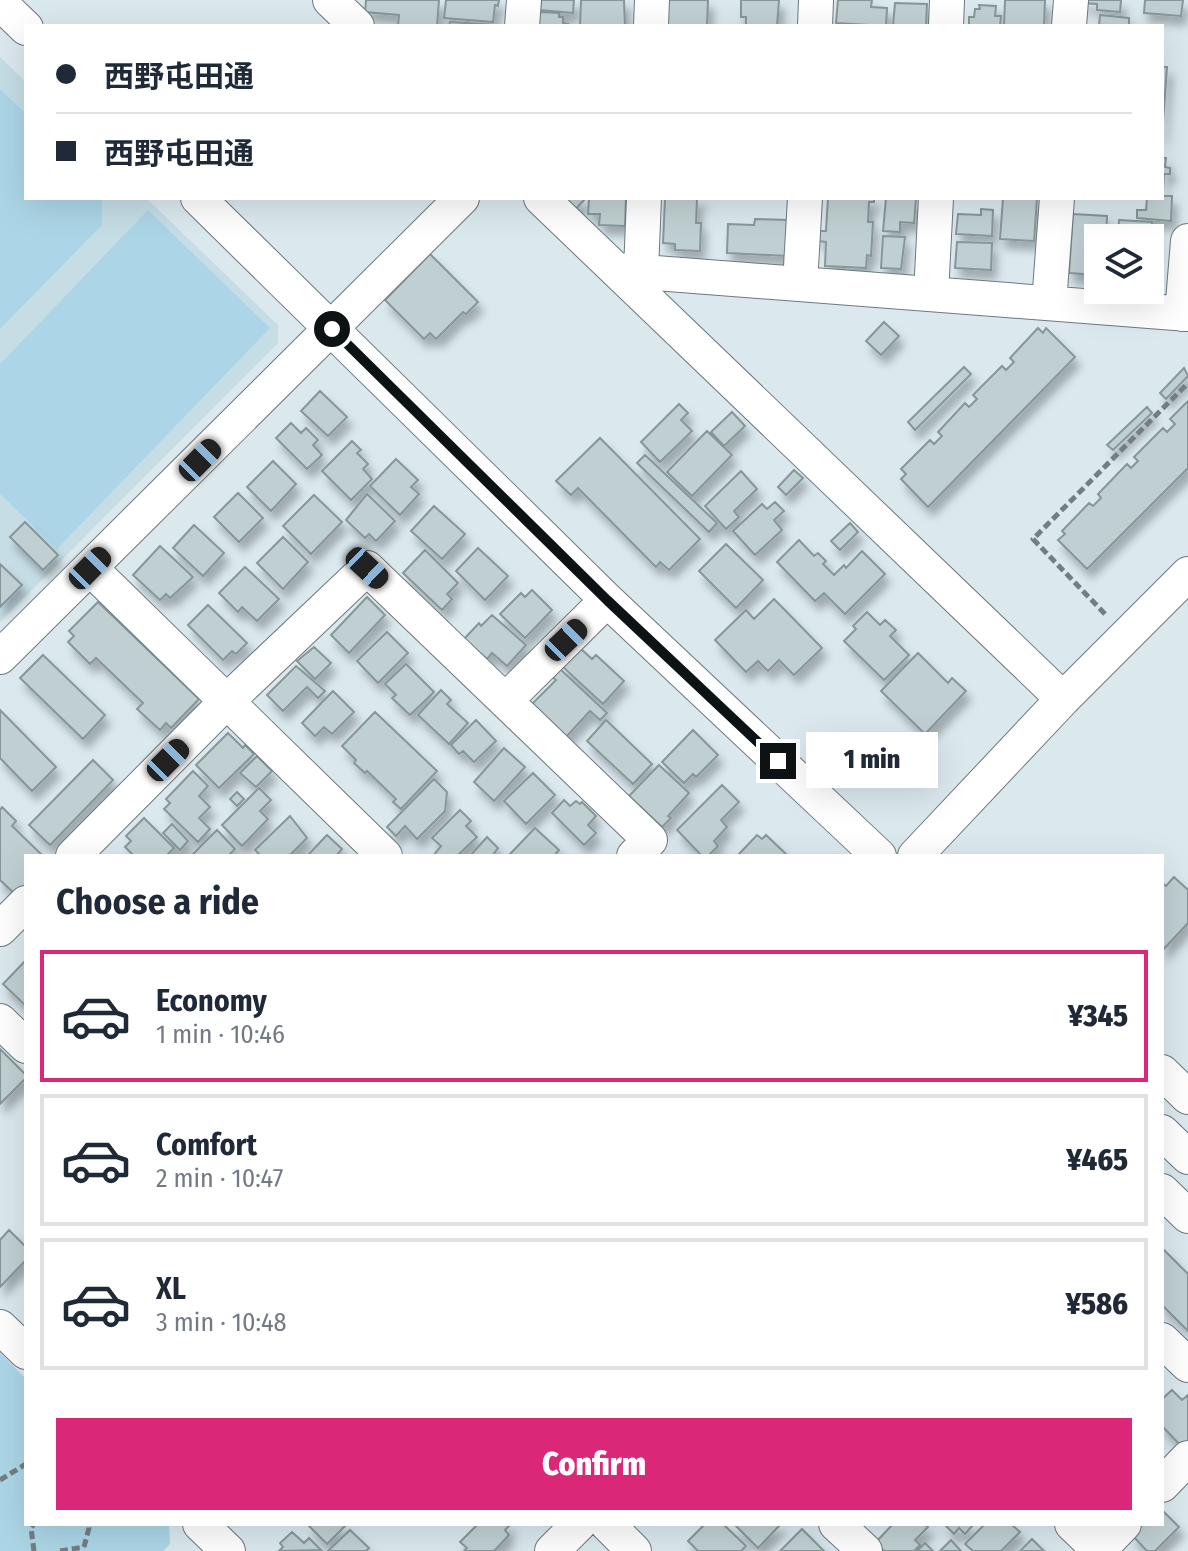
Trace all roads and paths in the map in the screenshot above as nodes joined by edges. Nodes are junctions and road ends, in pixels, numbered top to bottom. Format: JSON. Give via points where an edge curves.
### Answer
{"nodes":[{"id":1,"x":524,"y":0,"type":"edge"},
{"id":2,"x":652,"y":0,"type":"edge"},
{"id":3,"x":816,"y":0,"type":"edge"},
{"id":4,"x":947,"y":0,"type":"edge"},
{"id":5,"x":1071,"y":0,"type":"edge"},
{"id":6,"x":0,"y":3,"type":"edge"},
{"id":7,"x":522,"y":24,"type":"edge"},
{"id":8,"x":651,"y":24,"type":"edge"},
{"id":9,"x":815,"y":24,"type":"edge"},
{"id":10,"x":946,"y":24,"type":"edge"},
{"id":11,"x":1069,"y":24,"type":"edge"},
{"id":12,"x":24,"y":26,"type":"edge"},
{"id":13,"x":200,"y":200,"type":"edge"},
{"id":14,"x":460,"y":200,"type":"edge"},
{"id":15,"x":543,"y":200,"type":"edge"},
{"id":16,"x":644,"y":200,"type":"edge"},
{"id":17,"x":805,"y":200,"type":"edge"},
{"id":18,"x":936,"y":200,"type":"edge"},
{"id":19,"x":1057,"y":200,"type":"edge"},
{"id":20,"x":1188,"y":241,"type":"edge"},
{"id":21,"x":629,"y":271,"type":"junction"},
{"id":22,"x":800,"y":284,"type":"junction"},
{"id":23,"x":931,"y":294,"type":"junction"},
{"id":24,"x":1049,"y":303,"type":"junction"},
{"id":25,"x":1185,"y":314,"type":"edge"},
{"id":26,"x":332,"y":329,"type":"junction"},
{"id":27,"x":1188,"y":383,"type":"edge"},
{"id":28,"x":90,"y":568,"type":"junction"},
{"id":29,"x":1188,"y":574,"type":"edge"},
{"id":30,"x":607,"y":600,"type":"junction"},
{"id":31,"x":1111,"y":620,"type":"dead end"},
{"id":32,"x":0,"y":657,"type":"edge"},
{"id":33,"x":1063,"y":699,"type":"junction"},
{"id":34,"x":506,"y":700,"type":"junction"},
{"id":35,"x":227,"y":701,"type":"junction"},
{"id":36,"x":90,"y":850,"type":"edge"},
{"id":37,"x":383,"y":854,"type":"edge"},
{"id":38,"x":636,"y":854,"type":"edge"},
{"id":39,"x":877,"y":854,"type":"edge"},
{"id":40,"x":917,"y":854,"type":"edge"},
{"id":41,"x":24,"y":905,"type":"edge"},
{"id":42,"x":0,"y":929,"type":"edge"},
{"id":43,"x":0,"y":1021,"type":"edge"},
{"id":44,"x":24,"y":1044,"type":"edge"},
{"id":45,"x":1164,"y":1074,"type":"edge"},
{"id":46,"x":1188,"y":1097,"type":"edge"},
{"id":47,"x":1164,"y":1134,"type":"edge"},
{"id":48,"x":1188,"y":1157,"type":"edge"},
{"id":49,"x":0,"y":1327,"type":"edge"},
{"id":50,"x":1164,"y":1342,"type":"edge"},
{"id":51,"x":24,"y":1350,"type":"edge"},
{"id":52,"x":1188,"y":1365,"type":"edge"},
{"id":53,"x":1188,"y":1458,"type":"edge"},
{"id":54,"x":24,"y":1465,"type":"edge"},
{"id":55,"x":0,"y":1480,"type":"edge"},
{"id":56,"x":1164,"y":1483,"type":"edge"},
{"id":57,"x":32,"y":1526,"type":"edge"},
{"id":58,"x":88,"y":1526,"type":"edge"},
{"id":59,"x":577,"y":1526,"type":"edge"},
{"id":60,"x":609,"y":1526,"type":"edge"},
{"id":61,"x":838,"y":1526,"type":"edge"},
{"id":62,"x":1074,"y":1526,"type":"edge"},
{"id":63,"x":1122,"y":1526,"type":"edge"},
{"id":64,"x":86,"y":1549,"type":"edge"},
{"id":65,"x":34,"y":1551,"type":"edge"},
{"id":66,"x":60,"y":1551,"type":"edge"},
{"id":67,"x":552,"y":1551,"type":"edge"},
{"id":68,"x":634,"y":1551,"type":"edge"},
{"id":69,"x":865,"y":1551,"type":"edge"},
{"id":70,"x":1099,"y":1551,"type":"edge"}],
"edges":[{"from":1,"to":7,"type":"street"},
{"from":2,"to":8,"type":"street"},
{"from":3,"to":9,"type":"street"},
{"from":4,"to":10,"type":"street"},
{"from":5,"to":11,"type":"street"},
{"from":6,"to":12,"type":"street"},
{"from":13,"to":26,"type":"street"},
{"from":14,"to":26,"type":"street"},
{"from":15,"to":21,"type":"street"},
{"from":16,"to":21,"type":"street"},
{"from":17,"to":22,"type":"street"},
{"from":18,"to":23,"type":"street"},
{"from":19,"to":24,"type":"street"},
{"from":20,"to":25,"type":"street"},
{"from":21,"to":22,"type":"street"},
{"from":21,"to":33,"type":"street"},
{"from":22,"to":23,"type":"street"},
{"from":23,"to":24,"type":"street"},
{"from":24,"to":25,"type":"street"},
{"from":26,"to":28,"type":"street"},
{"from":26,"to":30,"type":"street"},
{"from":27,"to":31,"type":"path","via":[[1033,539]]},
{"from":28,"to":32,"type":"street"},
{"from":28,"to":35,"type":"street"},
{"from":29,"to":33,"type":"street"},
{"from":30,"to":34,"type":"street"},
{"from":30,"to":39,"type":"street"},
{"from":33,"to":40,"type":"street"},
{"from":34,"to":35,"type":"street","via":[[367,568]]},
{"from":34,"to":38,"type":"street","via":[[650,840]]},
{"from":35,"to":36,"type":"street"},
{"from":35,"to":37,"type":"street"},
{"from":41,"to":42,"type":"street"},
{"from":43,"to":44,"type":"street"},
{"from":45,"to":46,"type":"street"},
{"from":47,"to":48,"type":"street"},
{"from":49,"to":51,"type":"street"},
{"from":50,"to":52,"type":"street"},
{"from":53,"to":56,"type":"street"},
{"from":54,"to":55,"type":"path"},
{"from":57,"to":65,"type":"path"},
{"from":58,"to":64,"type":"path"},
{"from":59,"to":67,"type":"street"},
{"from":60,"to":68,"type":"street"},
{"from":61,"to":69,"type":"street"},
{"from":62,"to":70,"type":"street"},
{"from":63,"to":70,"type":"street"},
{"from":64,"to":66,"type":"path"}]}
